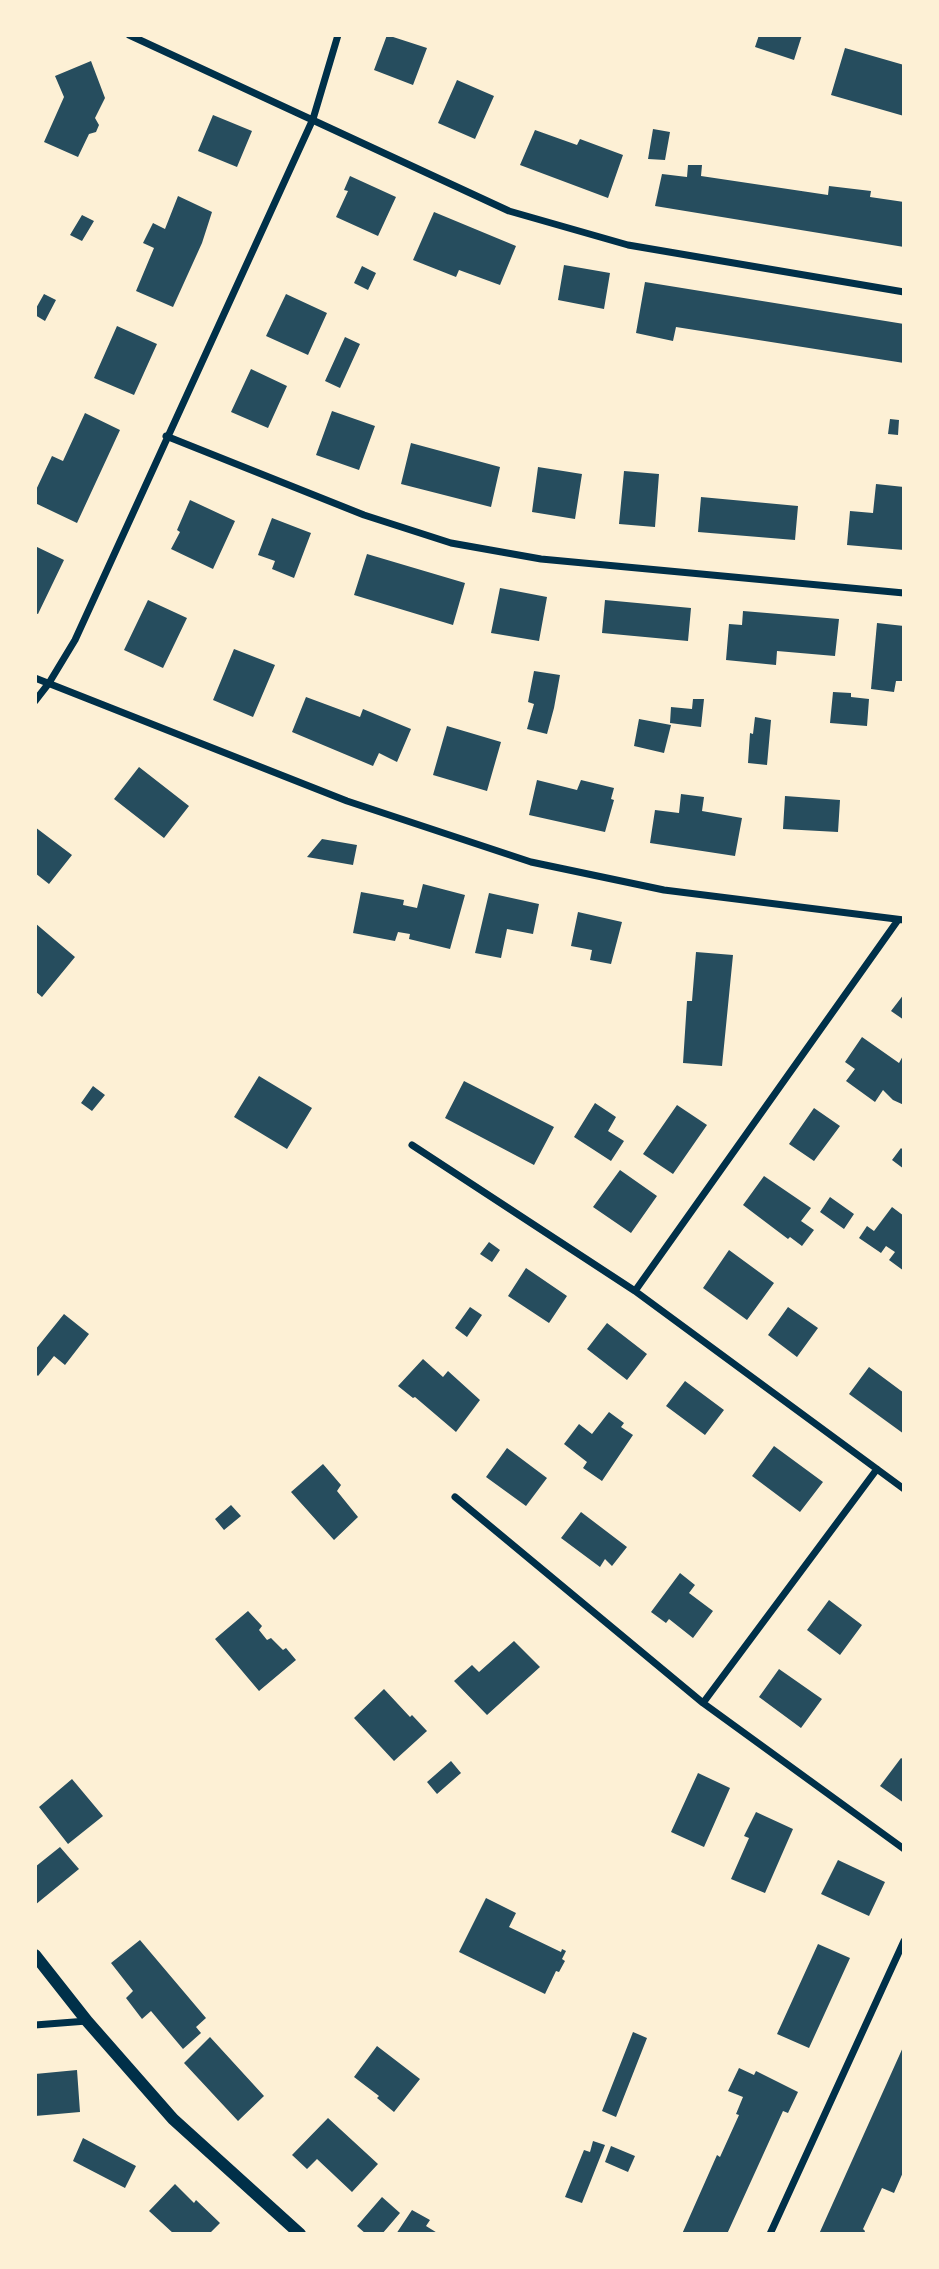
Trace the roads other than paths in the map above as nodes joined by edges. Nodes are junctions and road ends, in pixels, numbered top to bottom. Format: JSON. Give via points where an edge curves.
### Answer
{"nodes":[{"id":1,"x":129,"y":35,"type":"edge"},
{"id":2,"x":338,"y":35,"type":"edge"},
{"id":3,"x":313,"y":119,"type":"junction"},
{"id":4,"x":904,"y":292,"type":"edge"},
{"id":5,"x":166,"y":436,"type":"junction"},
{"id":6,"x":904,"y":593,"type":"edge"},
{"id":7,"x":35,"y":678,"type":"edge"},
{"id":8,"x":49,"y":683,"type":"junction"},
{"id":9,"x":35,"y":701,"type":"edge"},
{"id":10,"x":901,"y":920,"type":"edge"},
{"id":11,"x":412,"y":1145,"type":"dead end"},
{"id":12,"x":635,"y":1291,"type":"junction"},
{"id":13,"x":877,"y":1469,"type":"junction"},
{"id":14,"x":904,"y":1489,"type":"edge"},
{"id":15,"x":455,"y":1497,"type":"dead end"},
{"id":16,"x":703,"y":1703,"type":"junction"},
{"id":17,"x":904,"y":1849,"type":"edge"},
{"id":18,"x":904,"y":1941,"type":"edge"},
{"id":19,"x":35,"y":1955,"type":"edge"},
{"id":20,"x":87,"y":2021,"type":"junction"},
{"id":21,"x":35,"y":2025,"type":"edge"},
{"id":22,"x":300,"y":2234,"type":"edge"},
{"id":23,"x":770,"y":2234,"type":"edge"}],
"edges":[{"from":1,"to":3,"type":"street"},
{"from":2,"to":3,"type":"street"},
{"from":3,"to":4,"type":"street","via":[[509,211],[628,245]]},
{"from":3,"to":5,"type":"street"},
{"from":5,"to":6,"type":"street","via":[[364,515],[451,543],[541,559]]},
{"from":5,"to":8,"type":"street","via":[[75,640]]},
{"from":7,"to":8,"type":"street"},
{"from":8,"to":9,"type":"street"},
{"from":8,"to":10,"type":"street","via":[[347,801],[531,862],[664,890]]},
{"from":10,"to":12,"type":"street"},
{"from":11,"to":12,"type":"street"},
{"from":12,"to":13,"type":"street"},
{"from":13,"to":14,"type":"street"},
{"from":13,"to":16,"type":"street"},
{"from":15,"to":16,"type":"street"},
{"from":16,"to":17,"type":"street"},
{"from":18,"to":23,"type":"street"},
{"from":19,"to":20,"type":"street"},
{"from":20,"to":21,"type":"street"},
{"from":20,"to":22,"type":"street","via":[[173,2119]]}]}
